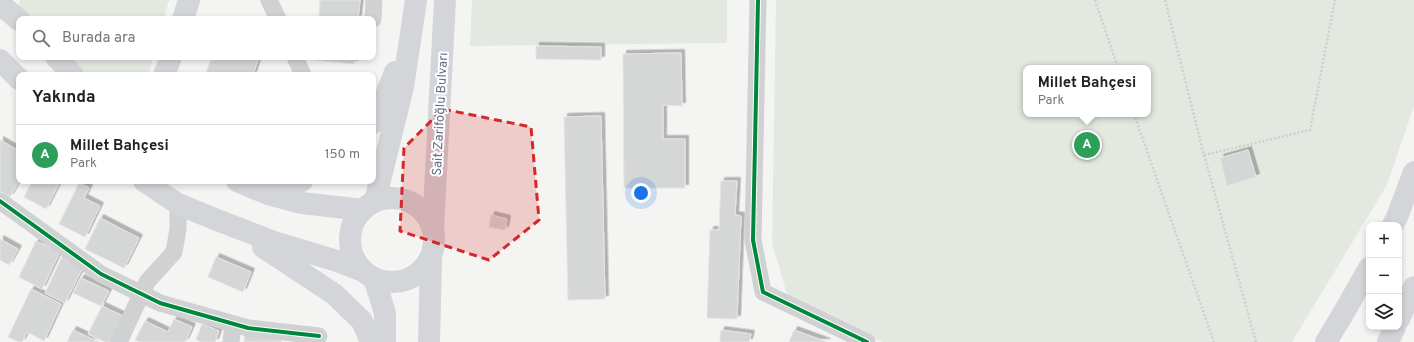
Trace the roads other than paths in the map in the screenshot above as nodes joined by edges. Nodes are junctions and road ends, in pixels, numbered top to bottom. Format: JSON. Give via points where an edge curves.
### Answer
{"nodes":[{"id":1,"x":189,"y":0,"type":"edge"},
{"id":2,"x":269,"y":0,"type":"edge"},
{"id":3,"x":374,"y":0,"type":"edge"},
{"id":4,"x":416,"y":0,"type":"edge"},
{"id":5,"x":445,"y":0,"type":"edge"},
{"id":6,"x":758,"y":0,"type":"edge"},
{"id":7,"x":0,"y":4,"type":"edge"},
{"id":8,"x":185,"y":16,"type":"edge"},
{"id":9,"x":277,"y":16,"type":"edge"},
{"id":10,"x":373,"y":16,"type":"edge"},
{"id":11,"x":16,"y":17,"type":"edge"},
{"id":12,"x":411,"y":30,"type":"junction"},
{"id":13,"x":0,"y":60,"type":"edge"},
{"id":14,"x":59,"y":60,"type":"edge"},
{"id":15,"x":170,"y":60,"type":"edge"},
{"id":16,"x":296,"y":60,"type":"edge"},
{"id":17,"x":70,"y":72,"type":"edge"},
{"id":18,"x":165,"y":72,"type":"edge"},
{"id":19,"x":302,"y":72,"type":"edge"},
{"id":20,"x":16,"y":76,"type":"edge"},
{"id":21,"x":376,"y":119,"type":"edge"},
{"id":22,"x":1414,"y":172,"type":"edge"},
{"id":23,"x":376,"y":182,"type":"edge"},
{"id":24,"x":148,"y":184,"type":"edge"},
{"id":25,"x":244,"y":184,"type":"edge"},
{"id":26,"x":258,"y":184,"type":"edge"},
{"id":27,"x":291,"y":184,"type":"edge"},
{"id":28,"x":375,"y":184,"type":"edge"},
{"id":29,"x":0,"y":201,"type":"edge"},
{"id":30,"x":178,"y":204,"type":"junction"},
{"id":31,"x":369,"y":206,"type":"junction"},
{"id":32,"x":1394,"y":222,"type":"edge"},
{"id":33,"x":225,"y":223,"type":"junction"},
{"id":34,"x":433,"y":229,"type":"junction"},
{"id":35,"x":431,"y":258,"type":"junction"},
{"id":36,"x":1366,"y":273,"type":"edge"},
{"id":37,"x":369,"y":275,"type":"junction"},
{"id":38,"x":1414,"y":287,"type":"edge"},
{"id":39,"x":142,"y":294,"type":"junction"},
{"id":40,"x":1402,"y":313,"type":"edge"},
{"id":41,"x":233,"y":324,"type":"junction"},
{"id":42,"x":1394,"y":330,"type":"edge"},
{"id":43,"x":319,"y":336,"type":"dead end"},
{"id":44,"x":119,"y":342,"type":"edge"},
{"id":45,"x":231,"y":342,"type":"edge"},
{"id":46,"x":371,"y":342,"type":"edge"},
{"id":47,"x":385,"y":342,"type":"edge"},
{"id":48,"x":429,"y":342,"type":"edge"},
{"id":49,"x":867,"y":342,"type":"edge"},
{"id":50,"x":1326,"y":342,"type":"edge"},
{"id":51,"x":1388,"y":342,"type":"edge"}],
"edges":[{"from":1,"to":8,"type":"main road"},
{"from":2,"to":9,"type":"street"},
{"from":3,"to":10,"type":"street"},
{"from":4,"to":12,"type":"main road"},
{"from":5,"to":34,"type":"main road","name":"Sait Zarifoğlu Bulvarı"},
{"from":6,"to":49,"type":"street","via":[[753,240],[763,292]]},
{"from":7,"to":11,"type":"main road"},
{"from":12,"to":21,"type":"main road"},
{"from":12,"to":23,"type":"main road","via":[[403,87]]},
{"from":13,"to":20,"type":"main road"},
{"from":14,"to":17,"type":"main road"},
{"from":15,"to":18,"type":"main road"},
{"from":16,"to":19,"type":"street"},
{"from":22,"to":32,"type":"main road"},
{"from":24,"to":30,"type":"main road"},
{"from":25,"to":31,"type":"main road","via":[[268,194],[302,203]]},
{"from":26,"to":27,"type":"main road","via":[[280,187]]},
{"from":28,"to":31,"type":"main road"},
{"from":29,"to":39,"type":"street","via":[[102,274]]},
{"from":30,"to":33,"type":"main road"},
{"from":30,"to":39,"type":"street","via":[[178,229],[174,252],[147,282]]},
{"from":31,"to":34,"type":"main road","via":[[390,198],[404,200],[417,206],[427,216]]},
{"from":31,"to":37,"type":"main road","via":[[355,221],[351,235],[355,261]]},
{"from":33,"to":37,"type":"main road","via":[[274,242],[337,261]]},
{"from":33,"to":46,"type":"main road","via":[[334,294],[362,321]]},
{"from":34,"to":35,"type":"main road","via":[[434,244]]},
{"from":35,"to":37,"type":"main road","via":[[423,270],[412,278],[400,282],[387,282]]},
{"from":35,"to":48,"type":"main road"},
{"from":36,"to":50,"type":"main road"},
{"from":37,"to":47,"type":"main road","via":[[385,313]]},
{"from":38,"to":40,"type":"main road"},
{"from":39,"to":41,"type":"street","via":[[160,303]]},
{"from":39,"to":44,"type":"street"},
{"from":41,"to":43,"type":"street"},
{"from":41,"to":45,"type":"street"},
{"from":42,"to":51,"type":"main road"}]}
